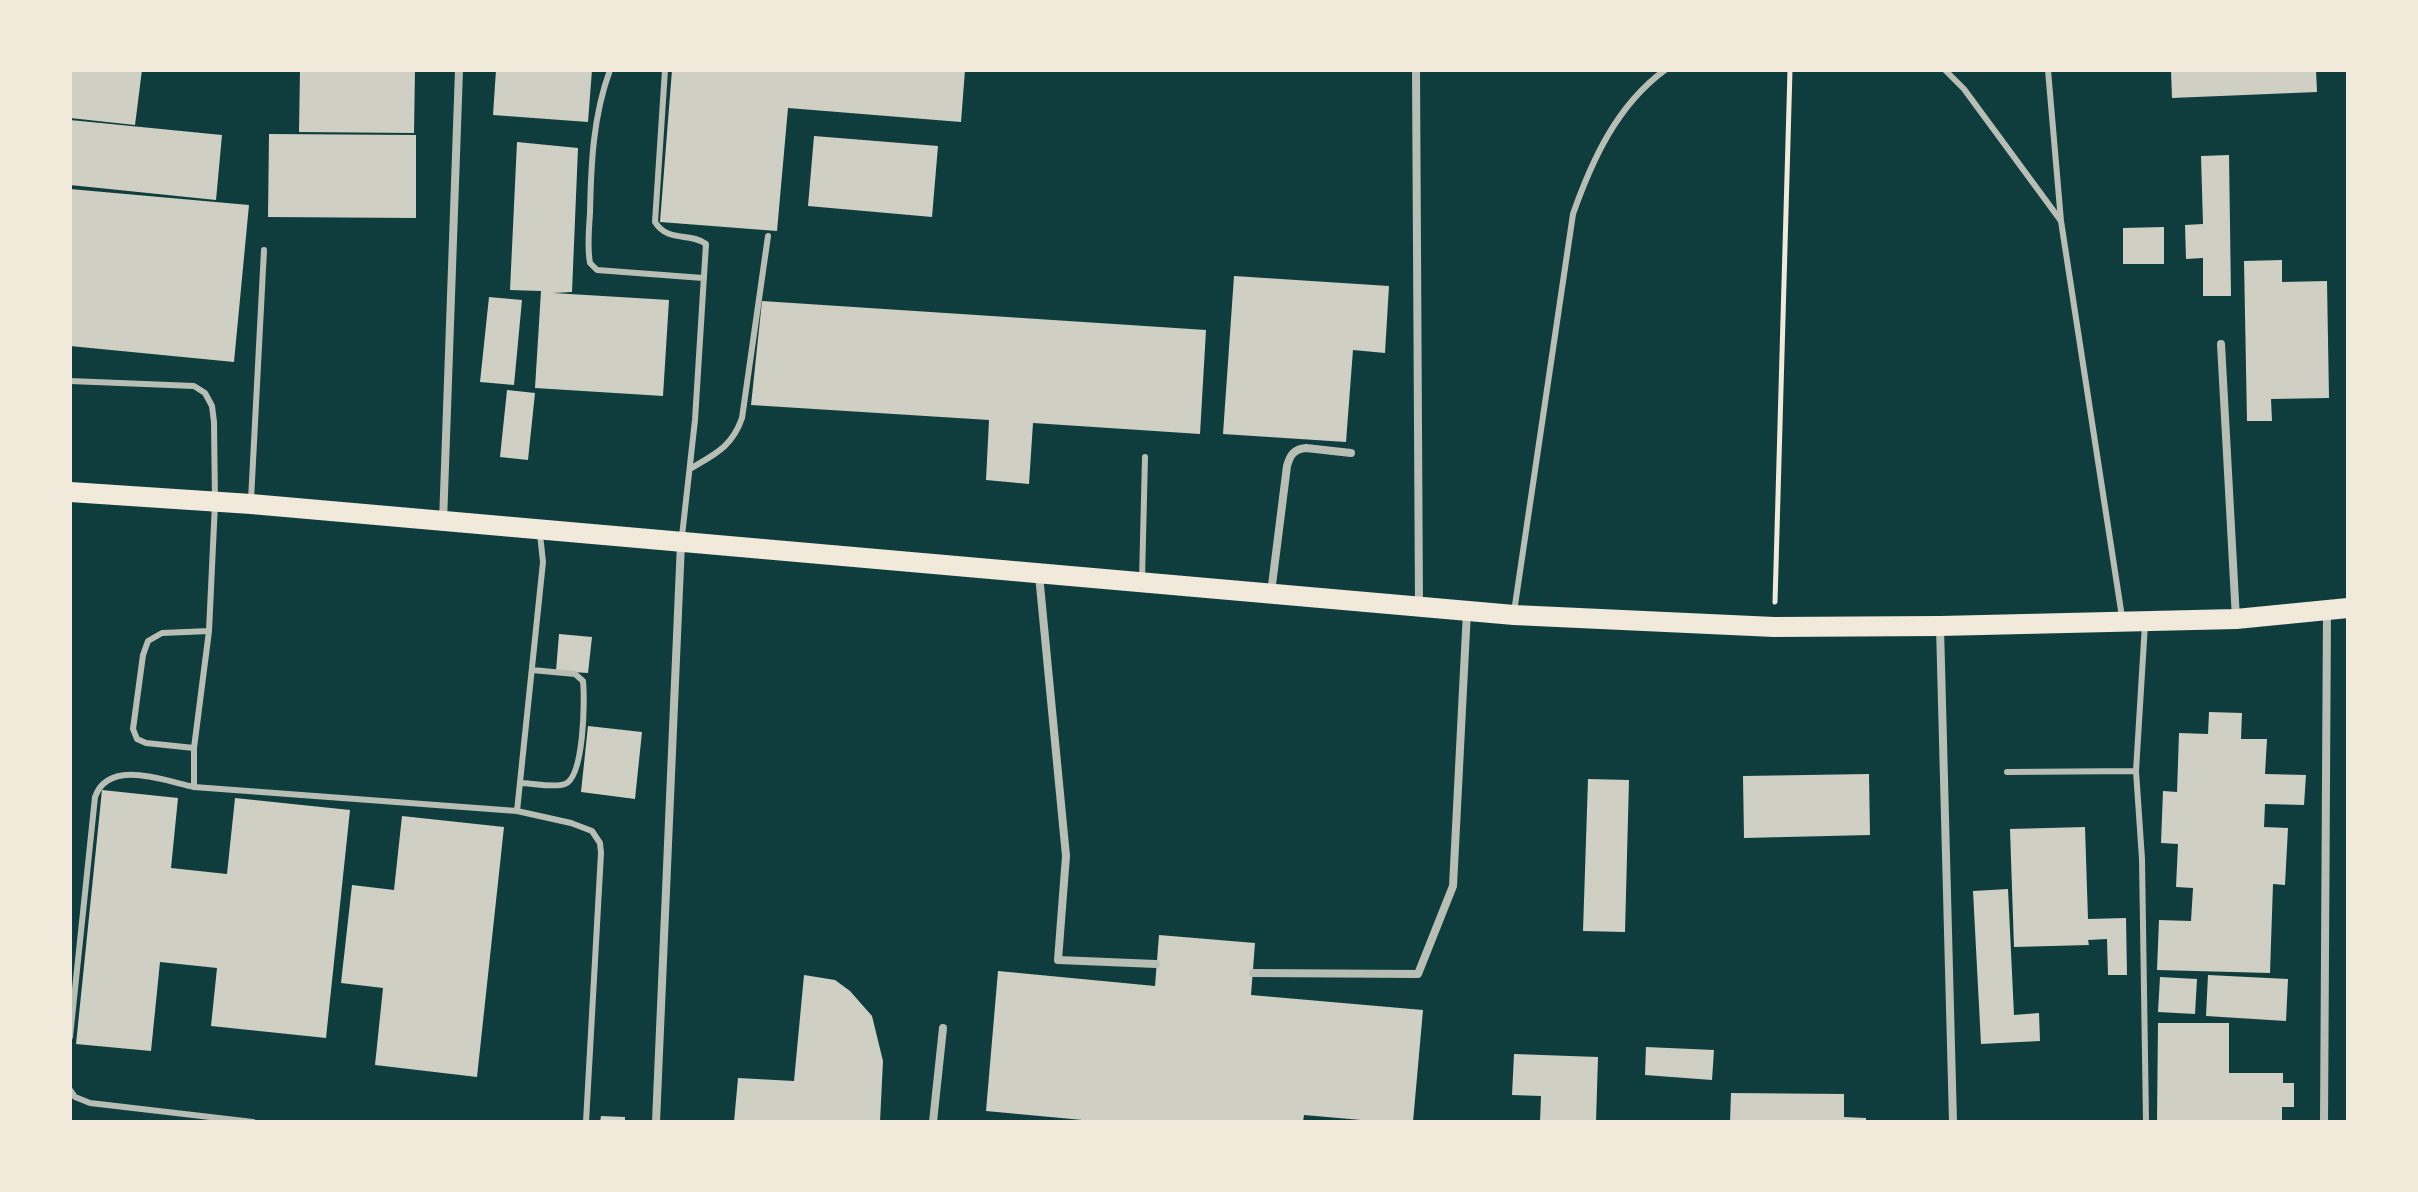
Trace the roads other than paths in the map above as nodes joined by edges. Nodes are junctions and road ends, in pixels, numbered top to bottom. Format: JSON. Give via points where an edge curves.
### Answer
{"nodes":[{"id":1,"x":459,"y":70,"type":"edge"},
{"id":2,"x":610,"y":70,"type":"edge"},
{"id":3,"x":665,"y":70,"type":"edge"},
{"id":4,"x":1416,"y":70,"type":"edge"},
{"id":5,"x":1665,"y":70,"type":"edge"},
{"id":6,"x":1945,"y":70,"type":"edge"},
{"id":7,"x":2048,"y":70,"type":"edge"},
{"id":8,"x":2061,"y":221,"type":"junction"},
{"id":9,"x":768,"y":236,"type":"dead end"},
{"id":10,"x":264,"y":250,"type":"dead end"},
{"id":11,"x":703,"y":278,"type":"junction"},
{"id":12,"x":2221,"y":344,"type":"dead end"},
{"id":13,"x":70,"y":381,"type":"edge"},
{"id":14,"x":1351,"y":453,"type":"dead end"},
{"id":15,"x":1145,"y":457,"type":"dead end"},
{"id":16,"x":690,"y":469,"type":"junction"},
{"id":17,"x":70,"y":492,"type":"edge"},
{"id":18,"x":215,"y":503,"type":"junction"},
{"id":19,"x":251,"y":504,"type":"junction"},
{"id":20,"x":443,"y":523,"type":"junction"},
{"id":21,"x":540,"y":530,"type":"junction"},
{"id":22,"x":681,"y":542,"type":"junction"},
{"id":23,"x":1039,"y":575,"type":"junction"},
{"id":24,"x":1142,"y":583,"type":"junction"},
{"id":25,"x":1271,"y":594,"type":"junction"},
{"id":26,"x":1419,"y":606,"type":"junction"},
{"id":27,"x":2348,"y":608,"type":"edge"},
{"id":28,"x":1467,"y":610,"type":"junction"},
{"id":29,"x":2327,"y":610,"type":"junction"},
{"id":30,"x":1514,"y":615,"type":"junction"},
{"id":31,"x":2236,"y":619,"type":"junction"},
{"id":32,"x":2123,"y":621,"type":"junction"},
{"id":33,"x":2145,"y":621,"type":"junction"},
{"id":34,"x":1940,"y":626,"type":"junction"},
{"id":35,"x":209,"y":631,"type":"junction"},
{"id":36,"x":532,"y":670,"type":"junction"},
{"id":37,"x":194,"y":748,"type":"junction"},
{"id":38,"x":2136,"y":771,"type":"junction"},
{"id":39,"x":2007,"y":772,"type":"dead end"},
{"id":40,"x":520,"y":783,"type":"junction"},
{"id":41,"x":194,"y":787,"type":"junction"},
{"id":42,"x":517,"y":811,"type":"junction"},
{"id":43,"x":1156,"y":964,"type":"dead end"},
{"id":44,"x":1253,"y":973,"type":"dead end"},
{"id":45,"x":943,"y":1028,"type":"dead end"},
{"id":46,"x":70,"y":1037,"type":"edge"},
{"id":47,"x":70,"y":1090,"type":"edge"},
{"id":48,"x":2146,"y":1121,"type":"edge"},
{"id":49,"x":253,"y":1122,"type":"edge"},
{"id":50,"x":586,"y":1122,"type":"edge"},
{"id":51,"x":656,"y":1122,"type":"edge"},
{"id":52,"x":933,"y":1122,"type":"edge"},
{"id":53,"x":1953,"y":1122,"type":"edge"},
{"id":54,"x":2324,"y":1122,"type":"edge"}],
"edges":[{"from":1,"to":20,"type":"street"},
{"from":2,"to":11,"type":"lane","via":[[594,132],[590,263],[597,270]]},
{"from":3,"to":11,"type":"lane","via":[[655,222],[669,235],[705,242]]},
{"from":4,"to":26,"type":"street"},
{"from":5,"to":30,"type":"lane","via":[[1620,115],[1573,214]]},
{"from":6,"to":8,"type":"lane"},
{"from":7,"to":8,"type":"lane"},
{"from":8,"to":32,"type":"lane"},
{"from":9,"to":16,"type":"lane","via":[[742,418],[726,446]]},
{"from":10,"to":19,"type":"lane"},
{"from":11,"to":16,"type":"lane"},
{"from":12,"to":31,"type":"street"},
{"from":13,"to":18,"type":"lane","via":[[187,385],[205,393],[214,422]]},
{"from":14,"to":25,"type":"street","via":[[1306,448],[1291,455]]},
{"from":15,"to":24,"type":"lane"},
{"from":16,"to":22,"type":"lane"},
{"from":17,"to":18,"type":"main road"},
{"from":18,"to":19,"type":"main road"},
{"from":18,"to":35,"type":"lane"},
{"from":19,"to":20,"type":"main road"},
{"from":20,"to":21,"type":"main road"},
{"from":21,"to":22,"type":"main road"},
{"from":21,"to":36,"type":"lane","via":[[543,562]]},
{"from":22,"to":23,"type":"main road"},
{"from":22,"to":51,"type":"street"},
{"from":23,"to":24,"type":"main road"},
{"from":23,"to":43,"type":"street","via":[[1066,856],[1058,960]]},
{"from":24,"to":25,"type":"main road"},
{"from":25,"to":26,"type":"main road"},
{"from":26,"to":28,"type":"main road"},
{"from":27,"to":29,"type":"main road"},
{"from":28,"to":30,"type":"main road"},
{"from":28,"to":44,"type":"street","via":[[1453,886],[1418,974]]},
{"from":29,"to":31,"type":"main road"},
{"from":29,"to":54,"type":"street"},
{"from":30,"to":34,"type":"main road","via":[[1774,627]]},
{"from":31,"to":33,"type":"main road"},
{"from":32,"to":33,"type":"main road"},
{"from":32,"to":34,"type":"main road"},
{"from":33,"to":38,"type":"lane"},
{"from":34,"to":53,"type":"street"},
{"from":35,"to":37,"type":"lane"},
{"from":35,"to":37,"type":"lane","via":[[162,633],[148,641],[133,729],[146,743]]},
{"from":36,"to":40,"type":"lane"},
{"from":36,"to":40,"type":"lane","via":[[575,674],[583,681],[578,765],[568,783]]},
{"from":37,"to":41,"type":"lane"},
{"from":38,"to":39,"type":"lane"},
{"from":38,"to":48,"type":"lane"},
{"from":40,"to":42,"type":"lane"},
{"from":41,"to":42,"type":"lane"},
{"from":41,"to":46,"type":"lane","via":[[119,775],[98,789]]},
{"from":42,"to":50,"type":"lane","via":[[583,826],[600,843]]},
{"from":45,"to":52,"type":"street"},
{"from":47,"to":49,"type":"lane","via":[[90,1103]]}]}
